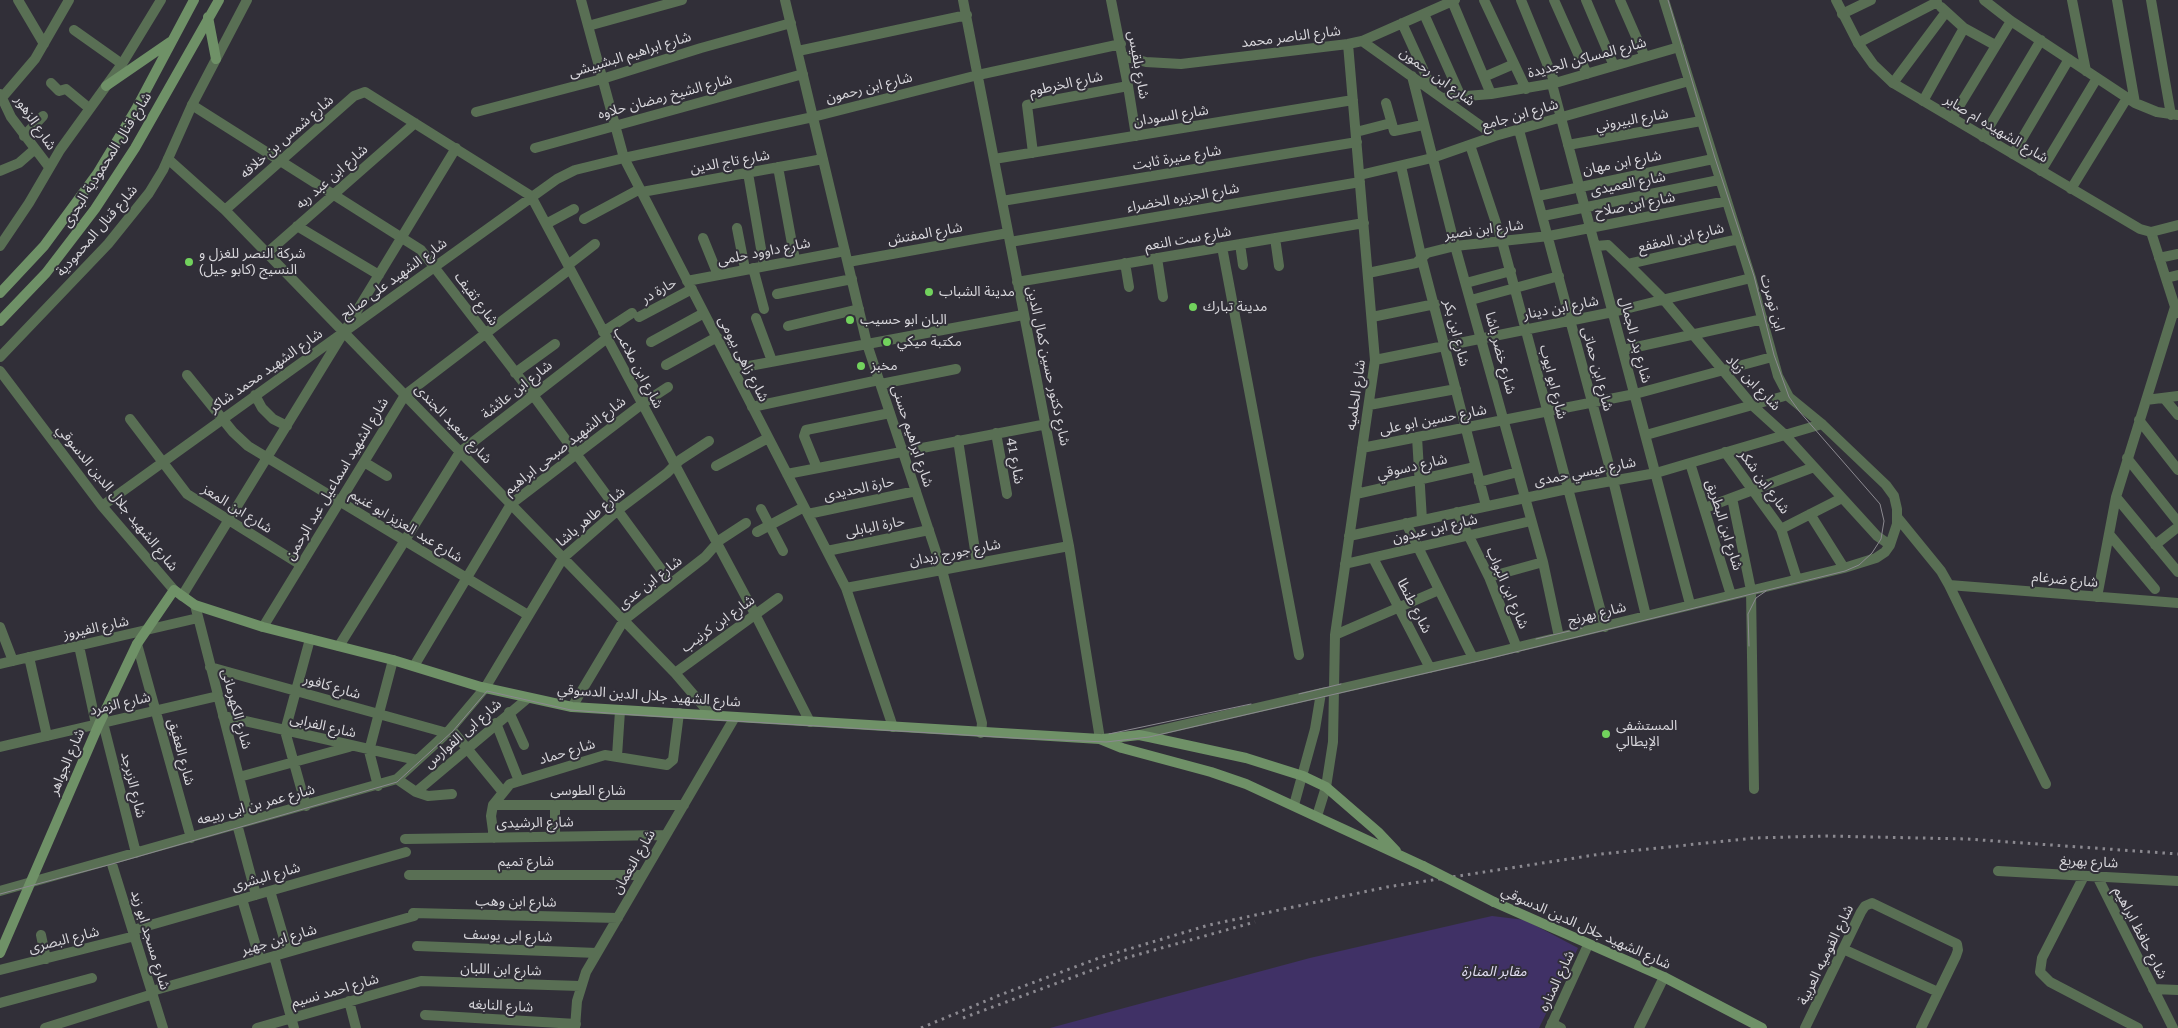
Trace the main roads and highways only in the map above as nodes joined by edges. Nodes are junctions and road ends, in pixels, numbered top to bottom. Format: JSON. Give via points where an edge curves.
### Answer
{"nodes":[{"id":1,"x":194,"y":0,"type":"edge"},
{"id":2,"x":219,"y":0,"type":"edge"},
{"id":3,"x":208,"y":17,"type":"junction"},
{"id":4,"x":173,"y":40,"type":"junction"},
{"id":5,"x":216,"y":59,"type":"road end"},
{"id":6,"x":106,"y":86,"type":"road end"},
{"id":7,"x":0,"y":294,"type":"edge"},
{"id":8,"x":0,"y":320,"type":"edge"},
{"id":9,"x":178,"y":593,"type":"joint"},
{"id":10,"x":1100,"y":739,"type":"junction"},
{"id":11,"x":1398,"y":854,"type":"junction"},
{"id":12,"x":1,"y":950,"type":"edge"},
{"id":13,"x":1762,"y":1028,"type":"edge"}],
"edges":[{"from":1,"to":4,"type":"main road","name":"شارع قنال المحمودية البحرى"},
{"from":2,"to":3,"type":"main road","name":"شارع قنال المحمودية البحرى"},
{"from":3,"to":5,"type":"main road"},
{"from":3,"to":8,"type":"main road","name":"شارع قنال المحمودية البحرى","via":[[134,148],[95,209],[46,273]]},
{"from":4,"to":6,"type":"main road"},
{"from":4,"to":7,"type":"main road","name":"شارع قنال المحمودية البحرى","via":[[127,126],[93,180],[44,246]]},
{"from":9,"to":10,"type":"main road","name":"شارع الشهيد جلال الدين الدسوقي","via":[[195,605],[263,627],[394,660],[485,688],[572,707]]},
{"from":9,"to":12,"type":"main road","name":"شارع الجواهر","via":[[137,644]]},
{"from":10,"to":11,"type":"main road","name":"شارع الشهيد جلال الدين الدسوقي","via":[[1211,772],[1294,804]]},
{"from":10,"to":11,"type":"main road","name":"شارع الشهيد جلال الدين الدسوقي","via":[[1139,735],[1246,758],[1303,776],[1326,787]]},
{"from":11,"to":13,"type":"main road","name":"شارع الشهيد جلال الدين الدسوقي","bridge":true,"via":[[1494,902],[1664,977]]}]}
